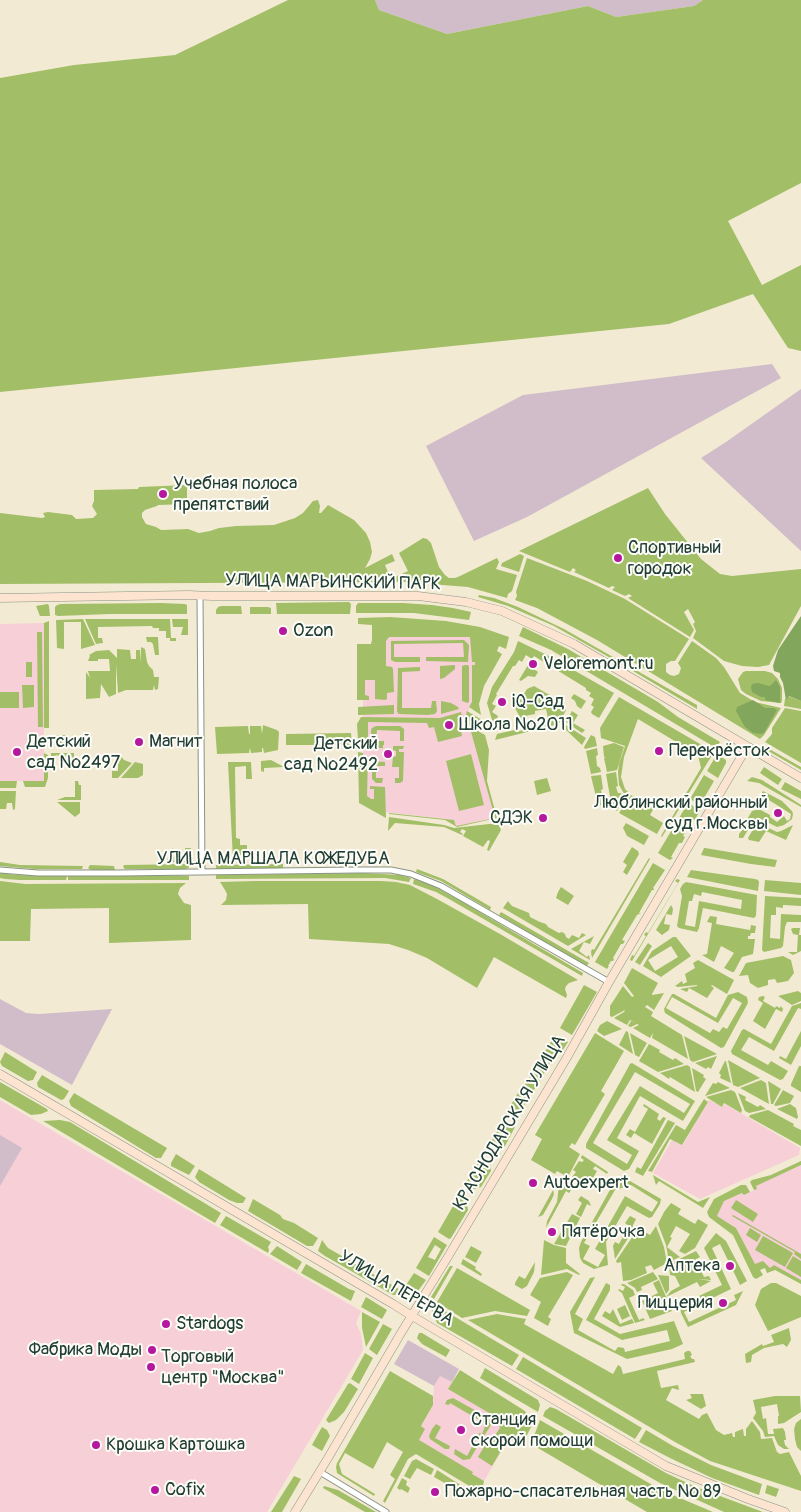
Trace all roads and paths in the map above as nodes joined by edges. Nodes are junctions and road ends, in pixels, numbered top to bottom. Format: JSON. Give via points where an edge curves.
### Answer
{"nodes":[{"id":1,"x":200,"y":595,"type":"junction"},
{"id":2,"x":0,"y":598,"type":"edge"},
{"id":3,"x":747,"y":747,"type":"junction"},
{"id":4,"x":801,"y":778,"type":"edge"},
{"id":5,"x":0,"y":870,"type":"edge"},
{"id":6,"x":202,"y":872,"type":"junction"},
{"id":7,"x":608,"y":982,"type":"junction"},
{"id":8,"x":0,"y":1074,"type":"edge"},
{"id":9,"x":412,"y":1316,"type":"junction"},
{"id":10,"x":320,"y":1472,"type":"junction"},
{"id":11,"x":295,"y":1512,"type":"edge"},
{"id":12,"x":386,"y":1512,"type":"edge"},
{"id":13,"x":785,"y":1512,"type":"edge"}],
"edges":[{"from":1,"to":2,"type":"street","name":"УЛИЦА МАРЬИНСКИЙ ПАРК"},
{"from":1,"to":3,"type":"street","name":"УЛИЦА МАРЬИНСКИЙ ПАРК","via":[[418,596],[466,602],[502,611],[574,644]]},
{"from":1,"to":6,"type":"street"},
{"from":3,"to":4,"type":"street","name":"УЛИЦА МАРЬИНСКИЙ ПАРК"},
{"from":3,"to":7,"type":"street","name":"КРАСНОДАРСКАЯ УЛИЦА"},
{"from":5,"to":6,"type":"street","name":"УЛИЦА МАРШАЛА КОЖЕДУБА","via":[[38,873]]},
{"from":6,"to":7,"type":"street","name":"УЛИЦА МАРШАЛА КОЖЕДУБА","via":[[391,870],[411,874],[441,886]]},
{"from":7,"to":9,"type":"street","name":"КРАСНОДАРСКАЯ УЛИЦА","via":[[566,1059]]},
{"from":8,"to":9,"type":"street","name":"УЛИЦА ПЕРЕРВА"},
{"from":9,"to":10,"type":"street","name":"КРАСНОДАРСКАЯ УЛИЦА"},
{"from":9,"to":13,"type":"street","name":"УЛИЦА ПЕРЕРВА","via":[[666,1466]]},
{"from":10,"to":11,"type":"street","name":"КРАСНОДАРСКАЯ УЛИЦА"},
{"from":10,"to":12,"type":"street"}]}
